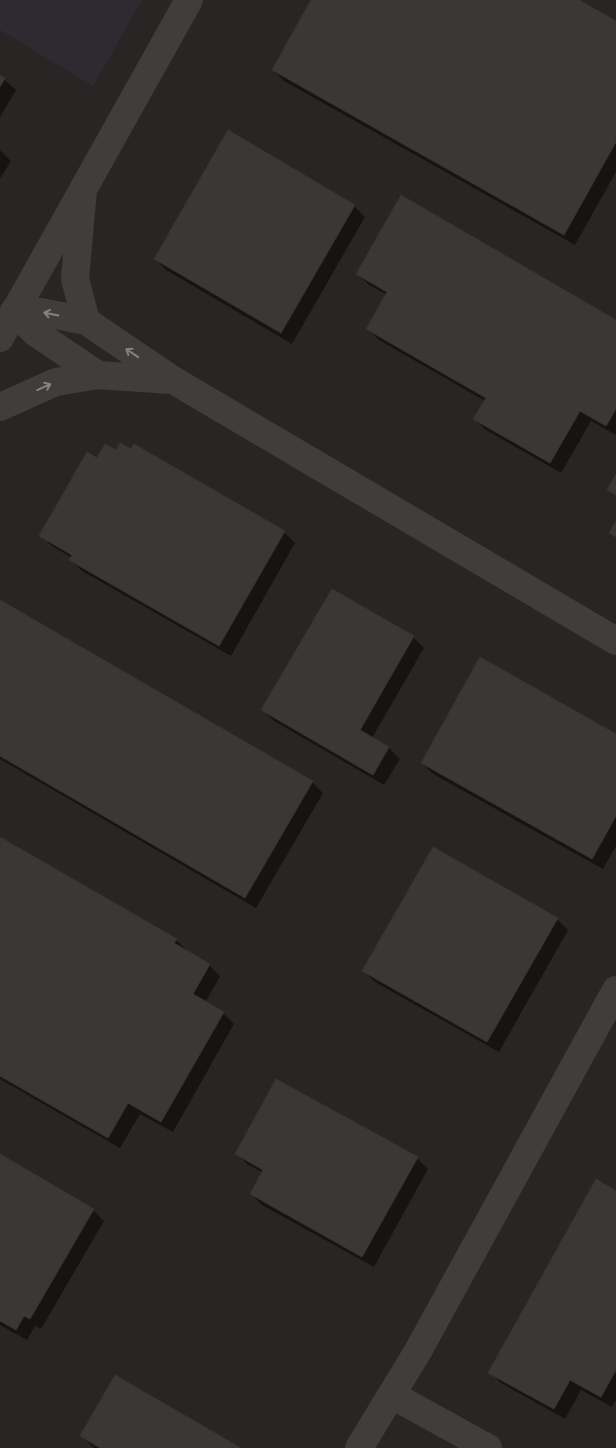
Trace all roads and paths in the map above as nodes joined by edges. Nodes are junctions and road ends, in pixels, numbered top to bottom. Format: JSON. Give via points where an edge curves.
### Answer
{"nodes":[{"id":1,"x":189,"y":0,"type":"edge"},
{"id":2,"x":83,"y":190,"type":"junction"},
{"id":3,"x":14,"y":311,"type":"junction"},
{"id":4,"x":86,"y":322,"type":"junction"},
{"id":5,"x":0,"y":338,"type":"edge"},
{"id":6,"x":98,"y":375,"type":"junction"},
{"id":7,"x":173,"y":380,"type":"junction"},
{"id":8,"x":0,"y":407,"type":"edge"},
{"id":9,"x":616,"y":641,"type":"edge"},
{"id":10,"x":616,"y":990,"type":"edge"},
{"id":11,"x":392,"y":1395,"type":"junction"},
{"id":12,"x":359,"y":1448,"type":"edge"},
{"id":13,"x":488,"y":1448,"type":"edge"}],
"edges":[{"from":1,"to":2,"type":"street"},
{"from":2,"to":3,"type":"street"},
{"from":2,"to":4,"type":"street","via":[[75,279]]},
{"from":4,"to":3,"type":"street","one_way":true,"via":[[41,312]]},
{"from":3,"to":5,"type":"street"},
{"from":3,"to":6,"type":"street","via":[[36,333]]},
{"from":7,"to":4,"type":"street","one_way":true},
{"from":6,"to":7,"type":"street"},
{"from":8,"to":6,"type":"street","one_way":true,"via":[[56,382]]},
{"from":7,"to":9,"type":"street"},
{"from":10,"to":11,"type":"street"},
{"from":11,"to":12,"type":"street"},
{"from":11,"to":13,"type":"street"}]}
